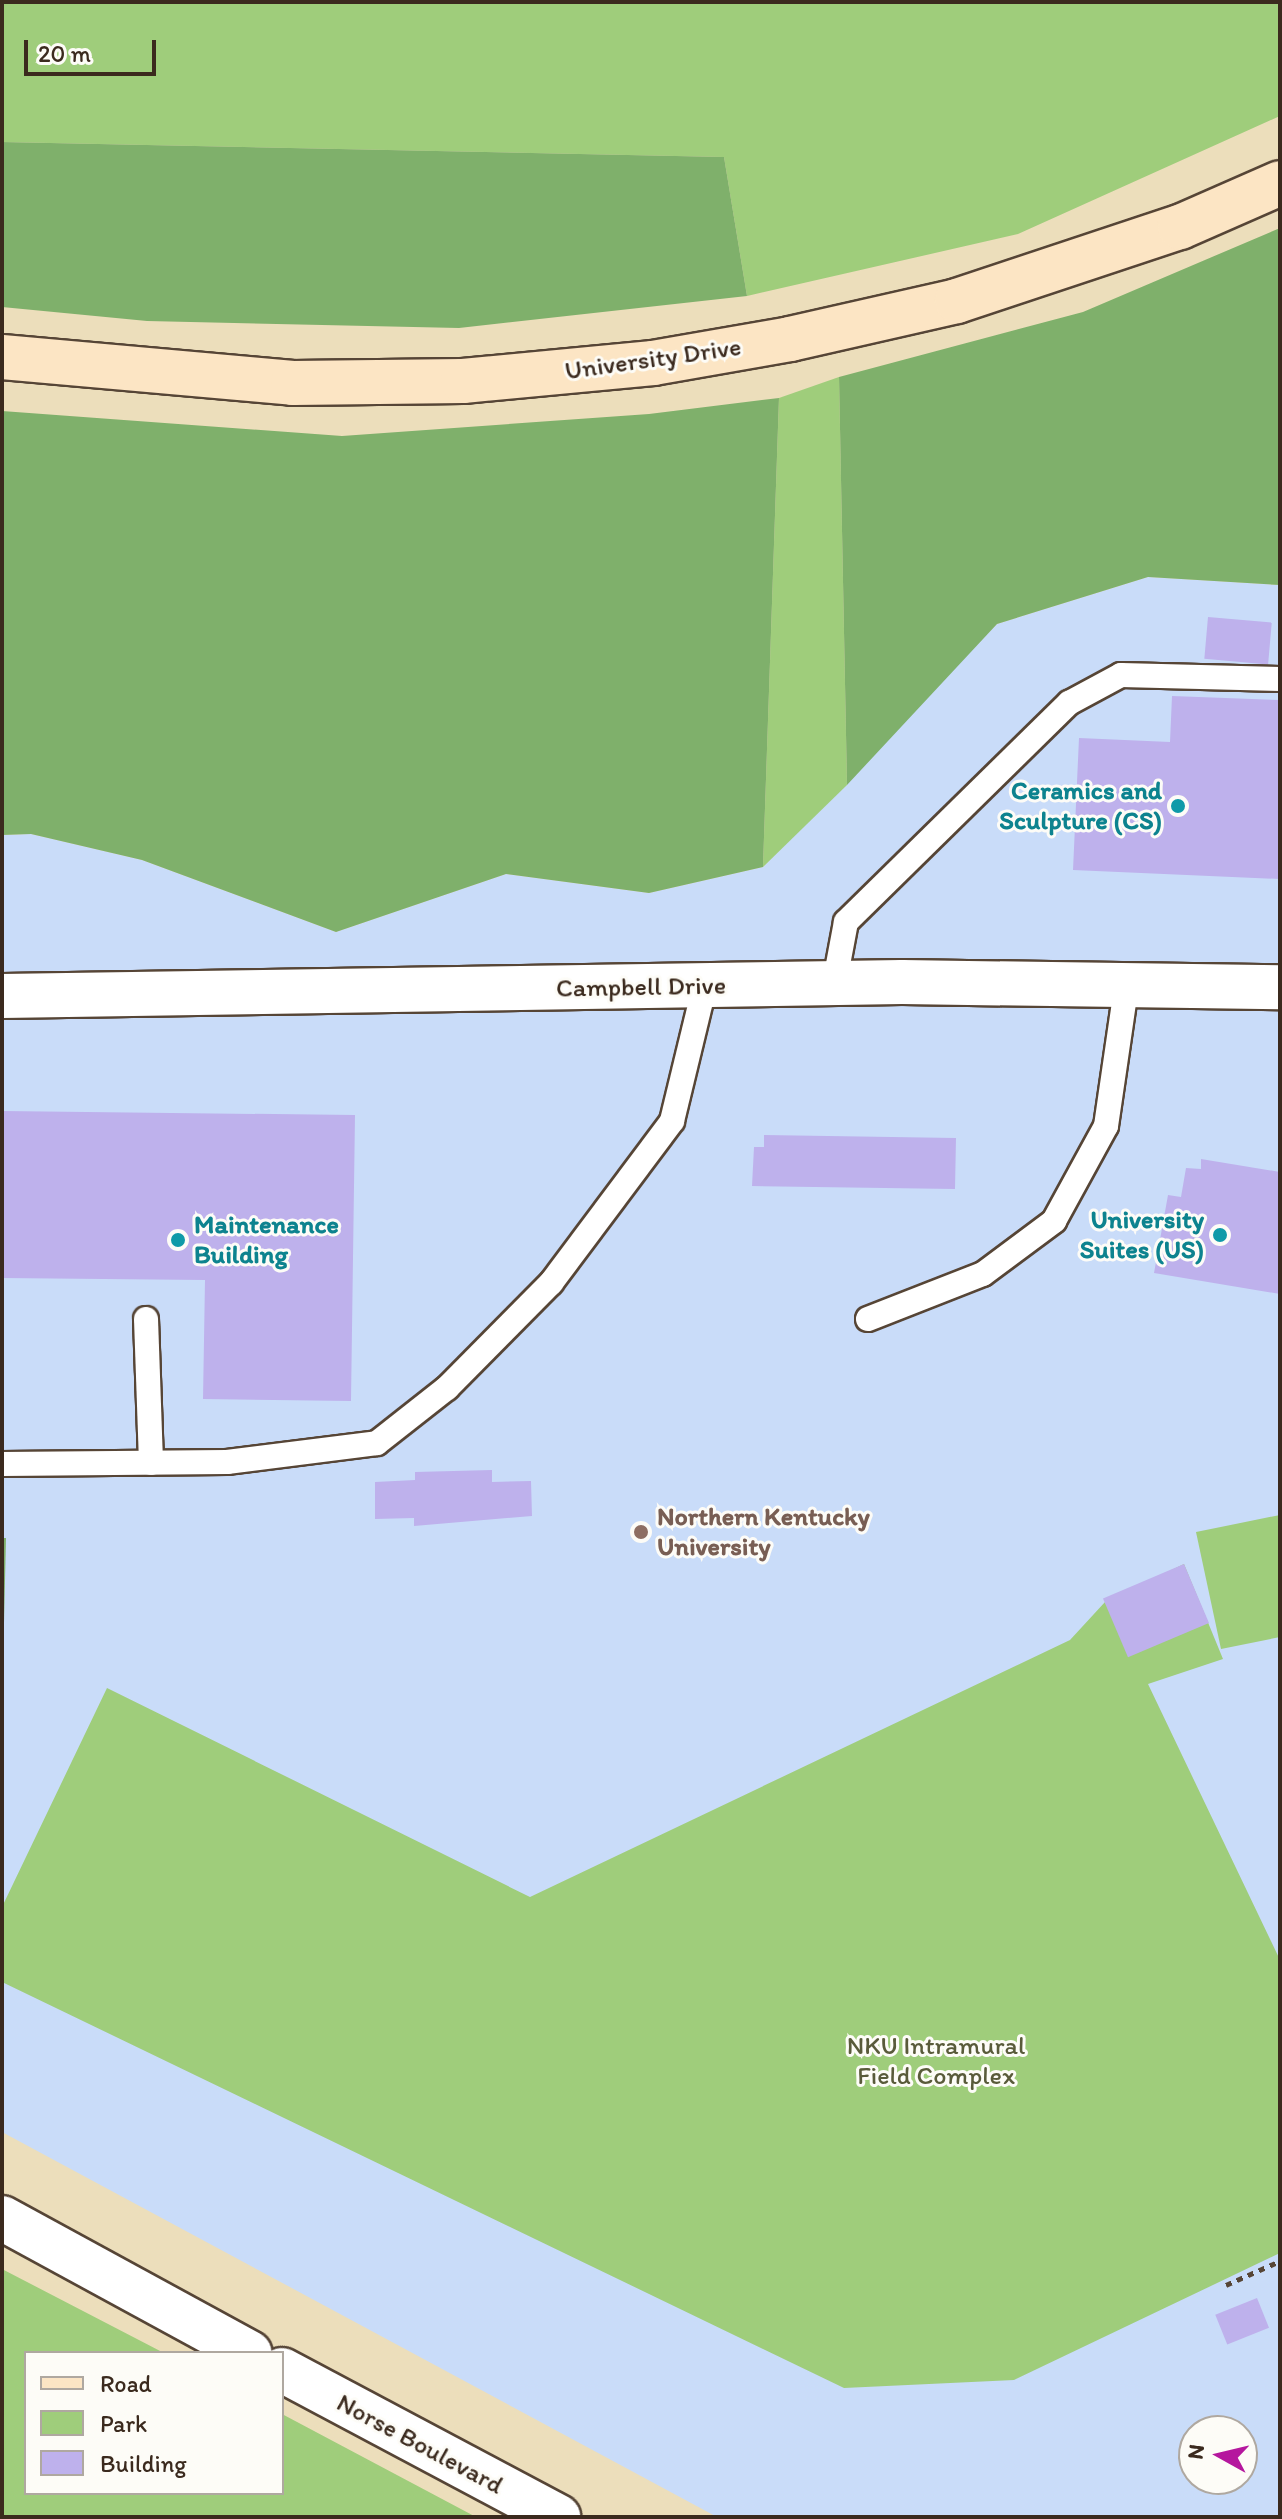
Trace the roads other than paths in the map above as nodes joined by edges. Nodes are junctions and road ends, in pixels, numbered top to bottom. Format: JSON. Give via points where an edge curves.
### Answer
{"nodes":[{"id":1,"x":1280,"y":183,"type":"edge"},
{"id":2,"x":2,"y":357,"type":"edge"},
{"id":3,"x":1280,"y":679,"type":"edge"},
{"id":4,"x":1127,"y":982,"type":"junction"},
{"id":5,"x":705,"y":985,"type":"junction"},
{"id":6,"x":834,"y":986,"type":"junction"},
{"id":7,"x":1280,"y":987,"type":"edge"},
{"id":8,"x":2,"y":996,"type":"edge"},
{"id":9,"x":146,"y":1319,"type":"dead end"},
{"id":10,"x":868,"y":1319,"type":"dead end"},
{"id":11,"x":151,"y":1463,"type":"junction"},
{"id":12,"x":2,"y":1464,"type":"edge"},
{"id":13,"x":2,"y":2218,"type":"edge"},
{"id":14,"x":246,"y":2351,"type":"edge"},
{"id":15,"x":284,"y":2371,"type":"edge"},
{"id":16,"x":558,"y":2517,"type":"edge"}],
"edges":[{"from":1,"to":2,"type":"main road","name":"University Drive","via":[[1180,227],[957,301],[653,363],[463,381],[293,383]]},
{"from":3,"to":6,"type":"lane","via":[[1121,675],[1069,703],[846,922]]},
{"from":4,"to":6,"type":"street","name":"Campbell Drive"},
{"from":4,"to":7,"type":"street","name":"Campbell Drive"},
{"from":4,"to":10,"type":"lane","via":[[1106,1126],[1054,1221],[983,1274]]},
{"from":5,"to":6,"type":"street","name":"Campbell Drive"},
{"from":5,"to":8,"type":"street","name":"Campbell Drive"},
{"from":5,"to":11,"type":"lane","via":[[672,1121],[551,1283],[447,1388],[377,1443],[227,1462]]},
{"from":9,"to":11,"type":"lane"},
{"from":11,"to":12,"type":"lane"},
{"from":13,"to":14,"type":"street"},
{"from":15,"to":16,"type":"street","name":"Norse Boulevard"}]}
